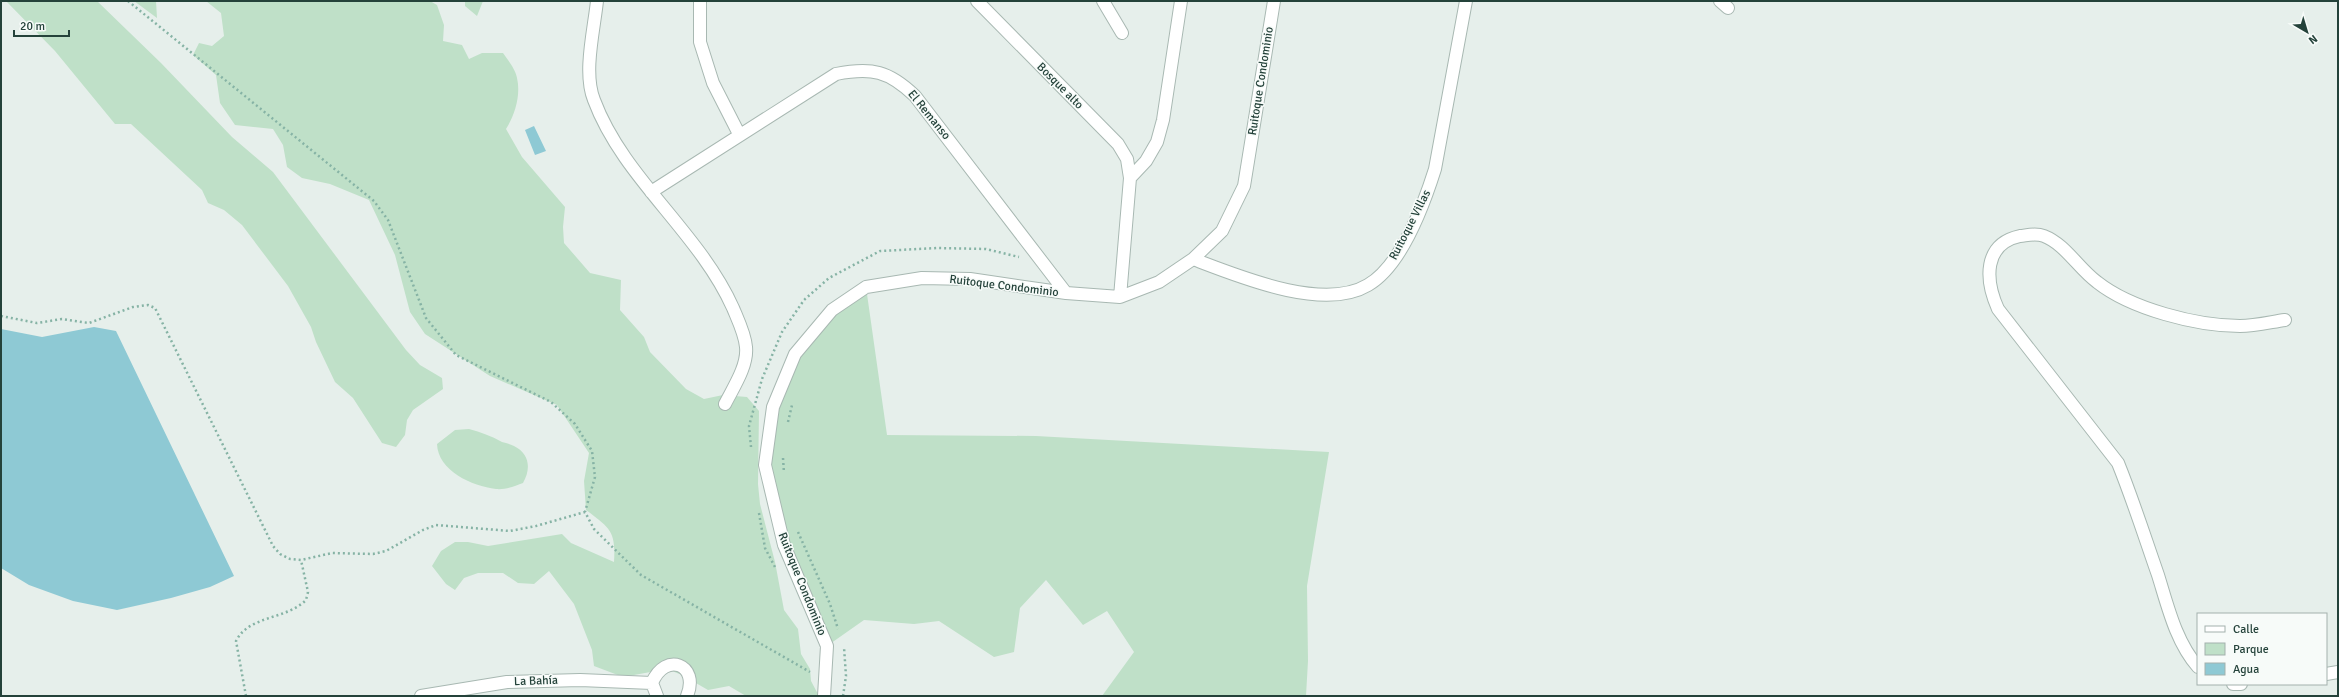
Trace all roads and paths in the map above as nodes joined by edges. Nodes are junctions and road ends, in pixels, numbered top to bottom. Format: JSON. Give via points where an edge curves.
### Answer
{"nodes":[{"id":1,"x":128,"y":1,"type":"edge"},
{"id":2,"x":597,"y":1,"type":"edge"},
{"id":3,"x":700,"y":1,"type":"edge"},
{"id":4,"x":977,"y":1,"type":"edge"},
{"id":5,"x":1103,"y":1,"type":"edge"},
{"id":6,"x":1181,"y":1,"type":"edge"},
{"id":7,"x":1274,"y":1,"type":"edge"},
{"id":8,"x":1466,"y":1,"type":"edge"},
{"id":9,"x":1122,"y":33,"type":"dead end"},
{"id":10,"x":739,"y":134,"type":"junction"},
{"id":11,"x":1130,"y":178,"type":"junction"},
{"id":12,"x":651,"y":192,"type":"junction"},
{"id":13,"x":1193,"y":259,"type":"junction"},
{"id":14,"x":1044,"y":263,"type":"junction"},
{"id":15,"x":1066,"y":293,"type":"junction"},
{"id":16,"x":1120,"y":297,"type":"junction"},
{"id":17,"x":1,"y":316,"type":"edge"},
{"id":18,"x":2285,"y":320,"type":"dead end"},
{"id":19,"x":793,"y":400,"type":"dead end"},
{"id":20,"x":726,"y":404,"type":"dead end"},
{"id":21,"x":787,"y":428,"type":"dead end"},
{"id":22,"x":751,"y":448,"type":"dead end"},
{"id":23,"x":783,"y":457,"type":"dead end"},
{"id":24,"x":785,"y":478,"type":"dead end"},
{"id":25,"x":758,"y":509,"type":"dead end"},
{"id":26,"x":585,"y":512,"type":"junction"},
{"id":27,"x":795,"y":526,"type":"dead end"},
{"id":28,"x":301,"y":560,"type":"junction"},
{"id":29,"x":778,"y":574,"type":"dead end"},
{"id":30,"x":839,"y":632,"type":"dead end"},
{"id":31,"x":844,"y":646,"type":"dead end"},
{"id":32,"x":811,"y":666,"type":"dead end"},
{"id":33,"x":2197,"y":666,"type":"edge"},
{"id":34,"x":2338,"y":672,"type":"edge"},
{"id":35,"x":2327,"y":674,"type":"edge"},
{"id":36,"x":652,"y":683,"type":"junction"},
{"id":37,"x":246,"y":696,"type":"edge"},
{"id":38,"x":421,"y":696,"type":"edge"},
{"id":39,"x":657,"y":696,"type":"edge"},
{"id":40,"x":687,"y":696,"type":"edge"},
{"id":41,"x":824,"y":696,"type":"edge"},
{"id":42,"x":843,"y":696,"type":"edge"}],
"edges":[{"from":1,"to":26,"type":"path","via":[[374,201],[388,220],[426,318],[456,355],[551,402],[575,424],[592,451],[595,477]]},
{"from":2,"to":12,"type":"street","via":[[589,61],[593,99],[610,134]]},
{"from":3,"to":10,"type":"street","via":[[700,42],[704,56],[713,83]]},
{"from":4,"to":11,"type":"street","name":"Bosque alto","via":[[1118,144],[1127,159]]},
{"from":5,"to":9,"type":"street"},
{"from":6,"to":11,"type":"street","via":[[1163,120],[1157,142],[1146,162]]},
{"from":7,"to":13,"type":"street","name":"Ruitoque Condominio","via":[[1244,186],[1222,231]]},
{"from":8,"to":13,"type":"street","name":"Ruitoque Villas","via":[[1428,193],[1400,250],[1385,272],[1368,286],[1344,294],[1307,294],[1248,280]]},
{"from":10,"to":12,"type":"street","name":"El Remanso"},
{"from":10,"to":14,"type":"street","name":"El Remanso","via":[[836,74],[858,70],[879,72],[899,81],[915,96]]},
{"from":11,"to":16,"type":"street","name":"Bosque alto"},
{"from":12,"to":20,"type":"street","via":[[705,260],[725,290],[739,322],[747,348],[741,372]]},
{"from":13,"to":16,"type":"street","name":"Ruitoque Condominio","via":[[1158,282]]},
{"from":14,"to":15,"type":"street","name":"El Remanso"},
{"from":14,"to":22,"type":"path","via":[[986,249],[880,251],[829,278],[804,300],[782,332],[762,379],[749,426]]},
{"from":15,"to":16,"type":"street","name":"Ruitoque Condominio"},
{"from":15,"to":41,"type":"street","name":"Ruitoque Condominio","via":[[970,279],[922,278],[866,287],[832,310],[794,354],[773,407],[765,465],[784,545],[827,646]]},
{"from":17,"to":28,"type":"path","via":[[37,324],[62,319],[89,323],[133,307],[148,305],[155,308],[273,546],[280,554],[290,559]]},
{"from":18,"to":33,"type":"street","via":[[2242,326],[2212,325],[2136,303],[2108,291],[2045,236],[2032,234],[2011,238],[1999,245],[1992,257],[1992,296],[1998,309],[2118,463],[2174,625],[2185,649]]},
{"from":19,"to":21,"type":"path"},
{"from":23,"to":24,"type":"path"},
{"from":25,"to":29,"type":"path","via":[[765,548]]},
{"from":26,"to":28,"type":"path","via":[[510,531],[436,525],[386,551],[373,554],[332,553]]},
{"from":26,"to":32,"type":"path","via":[[594,529],[641,575],[812,673]]},
{"from":27,"to":30,"type":"path","via":[[830,604]]},
{"from":28,"to":37,"type":"path","via":[[308,592],[306,600],[288,613],[249,627],[236,641]]},
{"from":31,"to":42,"type":"path","via":[[846,676]]},
{"from":34,"to":35,"type":"street"},
{"from":36,"to":38,"type":"street","name":"La Bahía","via":[[580,680],[507,682]]},
{"from":36,"to":39,"type":"street"},
{"from":36,"to":40,"type":"street","via":[[656,672],[667,665],[679,666],[688,673],[692,685]]}]}
